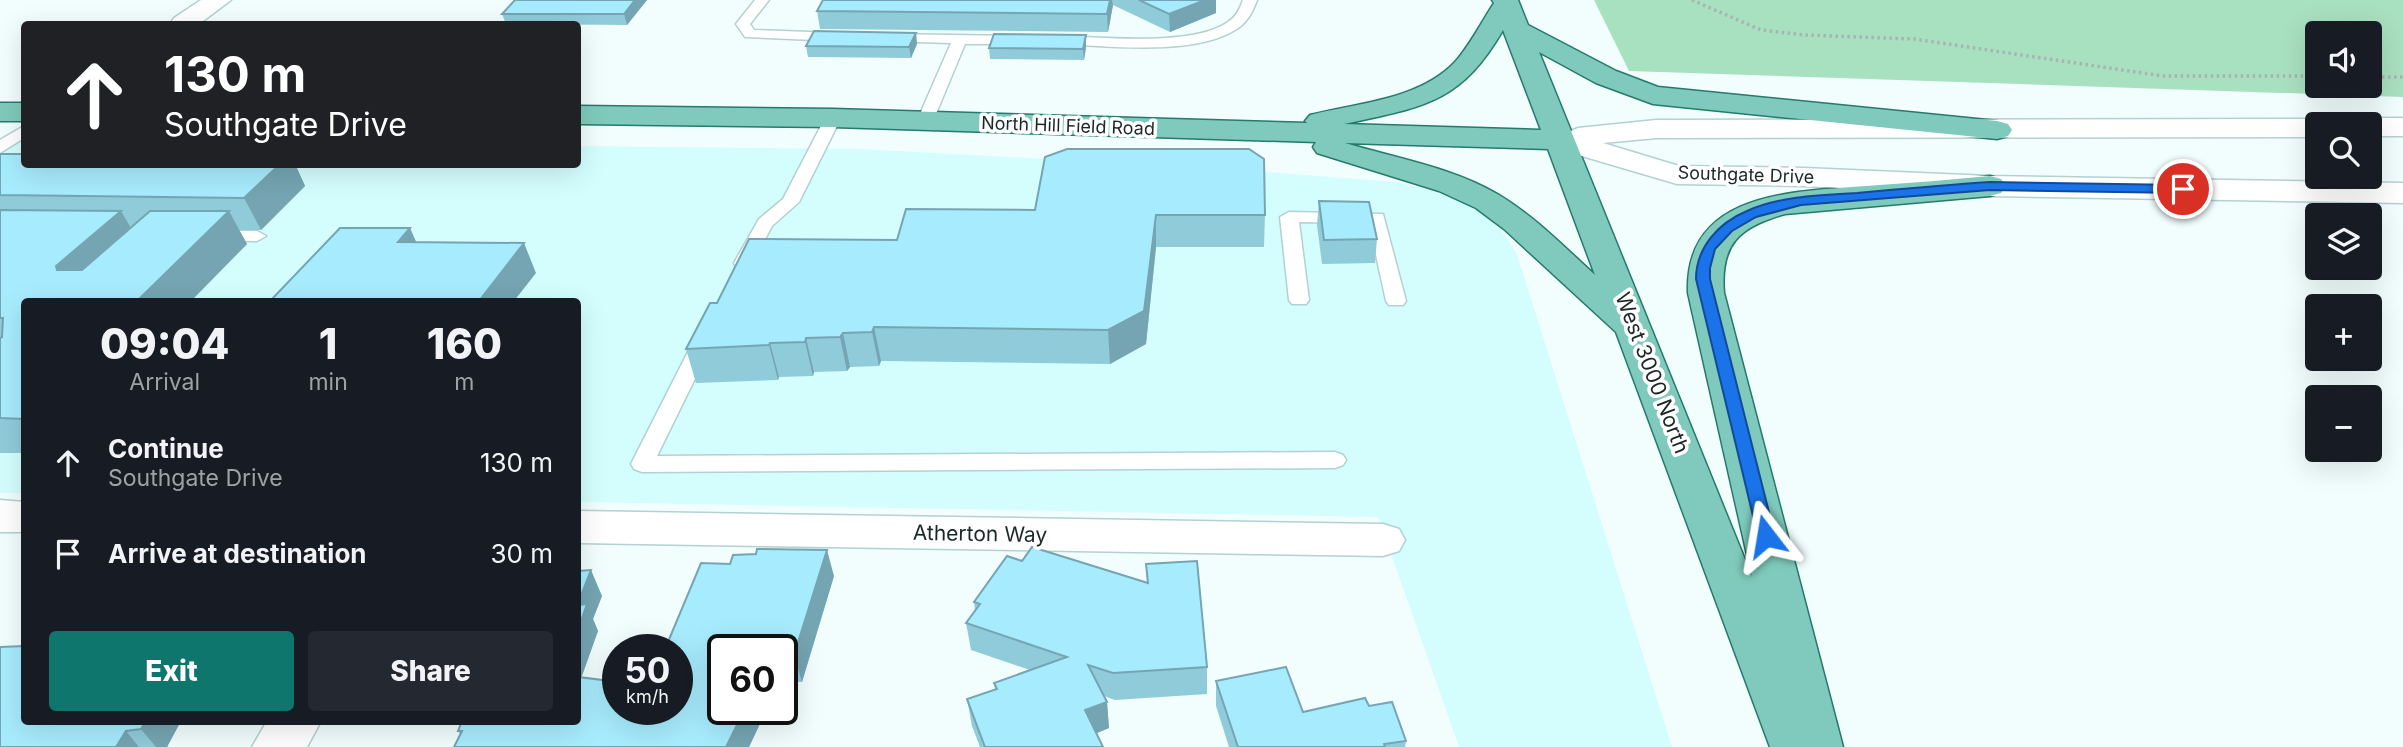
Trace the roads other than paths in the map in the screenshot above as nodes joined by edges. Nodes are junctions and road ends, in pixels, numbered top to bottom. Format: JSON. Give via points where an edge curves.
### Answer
{"nodes":[{"id":1,"x":218,"y":0,"type":"edge"},
{"id":2,"x":762,"y":0,"type":"edge"},
{"id":3,"x":1250,"y":0,"type":"edge"},
{"id":4,"x":1509,"y":11,"type":"edge"},
{"id":5,"x":187,"y":21,"type":"edge"},
{"id":6,"x":850,"y":37,"type":"edge"},
{"id":7,"x":876,"y":38,"type":"edge"},
{"id":8,"x":960,"y":39,"type":"junction"},
{"id":9,"x":0,"y":112,"type":"edge"},
{"id":10,"x":21,"y":112,"type":"edge"},
{"id":11,"x":581,"y":115,"type":"edge"},
{"id":12,"x":833,"y":118,"type":"junction"},
{"id":13,"x":925,"y":121,"type":"junction"},
{"id":14,"x":2382,"y":127,"type":"edge"},
{"id":15,"x":2403,"y":127,"type":"edge"},
{"id":16,"x":2305,"y":128,"type":"edge"},
{"id":17,"x":1997,"y":130,"type":"junction"},
{"id":18,"x":1275,"y":132,"type":"junction"},
{"id":19,"x":21,"y":133,"type":"edge"},
{"id":20,"x":1559,"y":140,"type":"junction"},
{"id":21,"x":0,"y":148,"type":"edge"},
{"id":22,"x":1990,"y":186,"type":"junction"},
{"id":23,"x":2403,"y":193,"type":"edge"},
{"id":24,"x":204,"y":236,"type":"edge"},
{"id":25,"x":257,"y":236,"type":"dead end"},
{"id":26,"x":770,"y":263,"type":"edge"},
{"id":27,"x":1299,"y":300,"type":"dead end"},
{"id":28,"x":1396,"y":300,"type":"dead end"},
{"id":29,"x":713,"y":322,"type":"edge"},
{"id":30,"x":1636,"y":331,"type":"junction"},
{"id":31,"x":1335,"y":460,"type":"dead end"},
{"id":32,"x":0,"y":516,"type":"edge"},
{"id":33,"x":21,"y":517,"type":"edge"},
{"id":34,"x":581,"y":527,"type":"edge"},
{"id":35,"x":1383,"y":540,"type":"dead end"},
{"id":36,"x":293,"y":725,"type":"edge"},
{"id":37,"x":278,"y":747,"type":"edge"},
{"id":38,"x":1796,"y":747,"type":"edge"},
{"id":39,"x":1817,"y":747,"type":"edge"}],
"edges":[{"from":1,"to":5,"type":"main road"},
{"from":2,"to":6,"type":"lane","via":[[743,24],[750,34]]},
{"from":3,"to":8,"type":"lane","via":[[1245,14],[1229,28],[1195,38]]},
{"from":4,"to":17,"type":"main road","via":[[1606,76],[1653,95]]},
{"from":4,"to":18,"type":"main road","via":[[1465,66],[1440,87]]},
{"from":4,"to":20,"type":"main road","name":"West 3000 North"},
{"from":7,"to":8,"type":"lane"},
{"from":8,"to":13,"type":"lane"},
{"from":9,"to":10,"type":"main road"},
{"from":11,"to":12,"type":"main road","name":"North Hill Field Road"},
{"from":12,"to":13,"type":"main road","name":"North Hill Field Road"},
{"from":12,"to":26,"type":"lane","via":[[790,202],[765,223],[740,269]]},
{"from":13,"to":18,"type":"main road","name":"North Hill Field Road"},
{"from":14,"to":15,"type":"main road"},
{"from":16,"to":17,"type":"main road"},
{"from":17,"to":20,"type":"main road","via":[[1656,129]]},
{"from":18,"to":20,"type":"main road","name":"North Hill Field Road"},
{"from":18,"to":30,"type":"main road","via":[[1477,195],[1516,222]]},
{"from":19,"to":21,"type":"lane"},
{"from":20,"to":22,"type":"main road","name":"Southgate Drive","via":[[1677,175]]},
{"from":20,"to":30,"type":"main road","name":"West 3000 North"},
{"from":22,"to":23,"type":"main road","name":"Southgate Drive"},
{"from":22,"to":39,"type":"main road","via":[[1785,203],[1738,220],[1716,238],[1705,258],[1706,293]]},
{"from":24,"to":25,"type":"lane"},
{"from":27,"to":28,"type":"lane","via":[[1289,216],[1377,218]]},
{"from":29,"to":31,"type":"lane","via":[[642,464]]},
{"from":30,"to":38,"type":"main road","name":"West 3000 North"},
{"from":32,"to":33,"type":"main road"},
{"from":34,"to":35,"type":"main road","name":"Atherton Way"},
{"from":36,"to":37,"type":"main road"}]}
